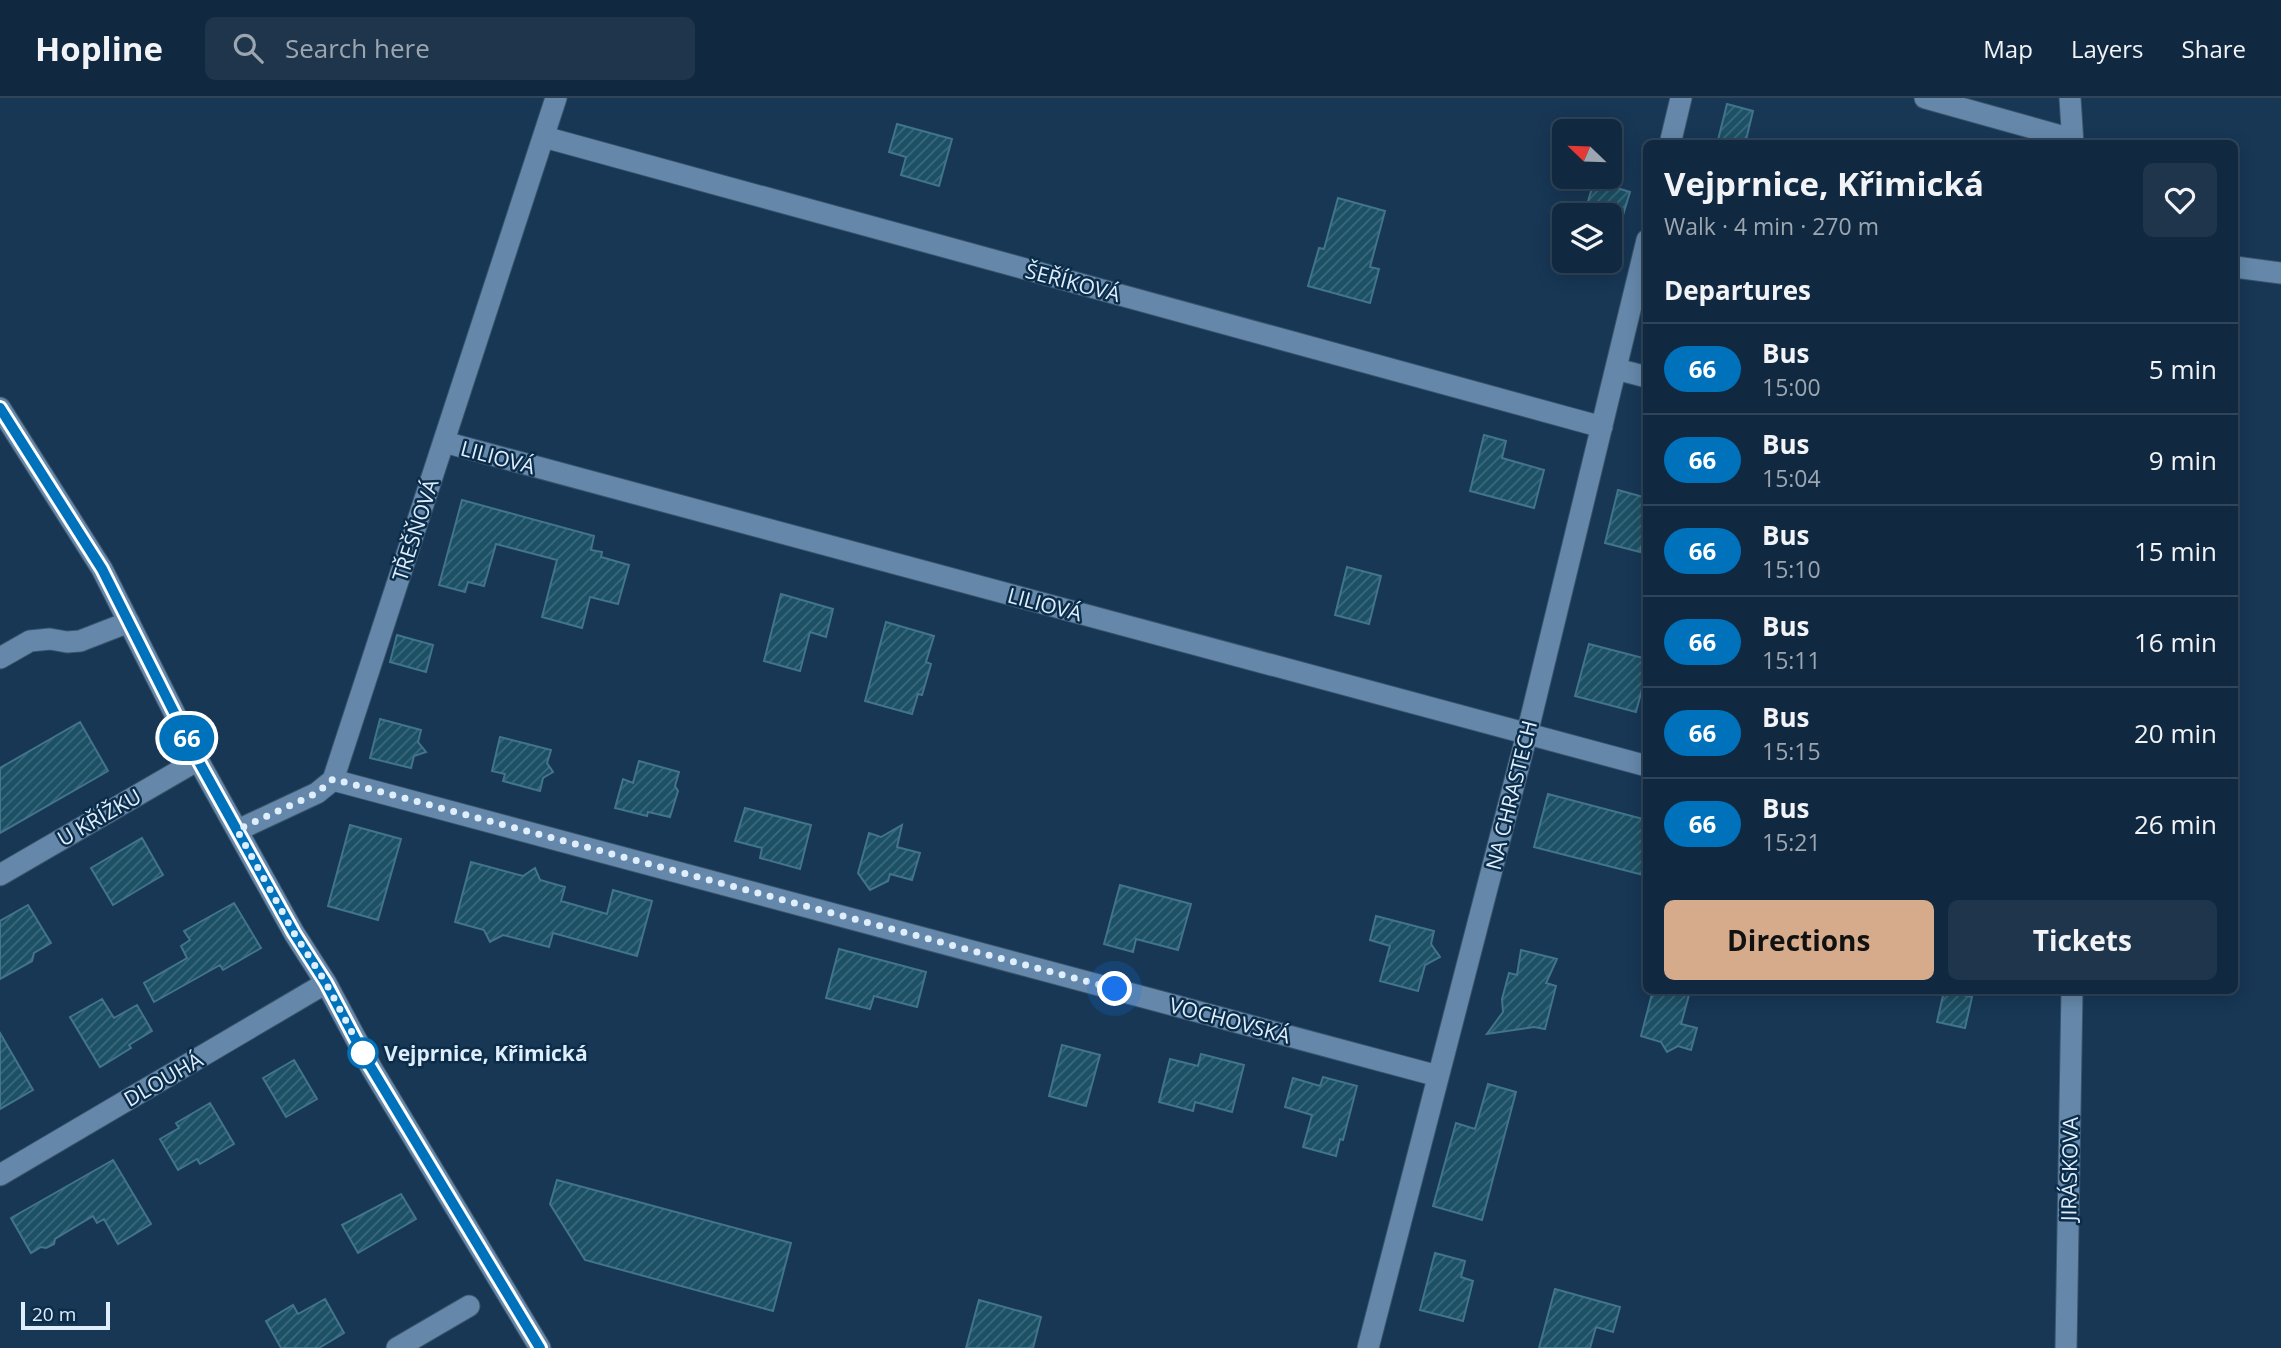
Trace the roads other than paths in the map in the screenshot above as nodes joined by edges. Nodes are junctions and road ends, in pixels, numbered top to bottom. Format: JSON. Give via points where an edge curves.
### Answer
{"nodes":[{"id":1,"x":556,"y":98,"type":"edge"},
{"id":2,"x":1681,"y":98,"type":"edge"},
{"id":3,"x":1925,"y":98,"type":"edge"},
{"id":4,"x":2070,"y":98,"type":"edge"},
{"id":5,"x":544,"y":137,"type":"junction"},
{"id":6,"x":1671,"y":140,"type":"edge"},
{"id":7,"x":2070,"y":140,"type":"edge"},
{"id":8,"x":2073,"y":140,"type":"edge"},
{"id":9,"x":1643,"y":256,"type":"edge"},
{"id":10,"x":2238,"y":267,"type":"edge"},
{"id":11,"x":2281,"y":273,"type":"edge"},
{"id":12,"x":1615,"y":369,"type":"junction"},
{"id":13,"x":1643,"y":376,"type":"edge"},
{"id":14,"x":0,"y":408,"type":"edge"},
{"id":15,"x":1602,"y":427,"type":"junction"},
{"id":16,"x":444,"y":442,"type":"junction"},
{"id":17,"x":129,"y":622,"type":"junction"},
{"id":18,"x":0,"y":658,"type":"edge"},
{"id":19,"x":1527,"y":734,"type":"junction"},
{"id":20,"x":198,"y":760,"type":"junction"},
{"id":21,"x":1643,"y":765,"type":"edge"},
{"id":22,"x":333,"y":779,"type":"junction"},
{"id":23,"x":237,"y":830,"type":"junction"},
{"id":24,"x":0,"y":875,"type":"edge"},
{"id":25,"x":326,"y":983,"type":"junction"},
{"id":26,"x":2072,"y":994,"type":"edge"},
{"id":27,"x":1438,"y":1076,"type":"junction"},
{"id":28,"x":0,"y":1175,"type":"edge"},
{"id":29,"x":469,"y":1306,"type":"dead end"},
{"id":30,"x":397,"y":1348,"type":"edge"},
{"id":31,"x":540,"y":1348,"type":"edge"},
{"id":32,"x":1368,"y":1348,"type":"edge"},
{"id":33,"x":2066,"y":1348,"type":"edge"}],
"edges":[{"from":1,"to":5,"type":"street","name":"TŘEŠŇOVÁ"},
{"from":2,"to":6,"type":"street"},
{"from":3,"to":7,"type":"street"},
{"from":4,"to":8,"type":"street"},
{"from":5,"to":15,"type":"street","name":"ŠEŘÍKOVÁ"},
{"from":5,"to":16,"type":"street","name":"TŘEŠŇOVÁ"},
{"from":9,"to":12,"type":"street","name":"NA CHRASTECH"},
{"from":10,"to":11,"type":"street"},
{"from":12,"to":13,"type":"street"},
{"from":12,"to":15,"type":"street","name":"NA CHRASTECH"},
{"from":14,"to":17,"type":"street","via":[[102,569]]},
{"from":15,"to":19,"type":"street","name":"NA CHRASTECH"},
{"from":16,"to":19,"type":"street","name":"LILIOVÁ"},
{"from":16,"to":22,"type":"street","name":"TŘEŠŇOVÁ"},
{"from":17,"to":18,"type":"street","via":[[80,641],[30,641]]},
{"from":17,"to":20,"type":"street"},
{"from":19,"to":21,"type":"street","name":"LILIOVÁ"},
{"from":19,"to":27,"type":"street","name":"NA CHRASTECH"},
{"from":20,"to":23,"type":"street"},
{"from":20,"to":24,"type":"street","name":"U KŘÍŽKU"},
{"from":22,"to":23,"type":"street","via":[[317,793]]},
{"from":22,"to":27,"type":"street","name":"VOCHOVSKÁ"},
{"from":23,"to":25,"type":"street"},
{"from":25,"to":28,"type":"street","name":"DLOUHÁ"},
{"from":25,"to":31,"type":"street","via":[[366,1059]]},
{"from":26,"to":33,"type":"street","name":"JIRÁSKOVA"},
{"from":27,"to":32,"type":"street","name":"NA CHRASTECH"},
{"from":29,"to":30,"type":"street"}]}
